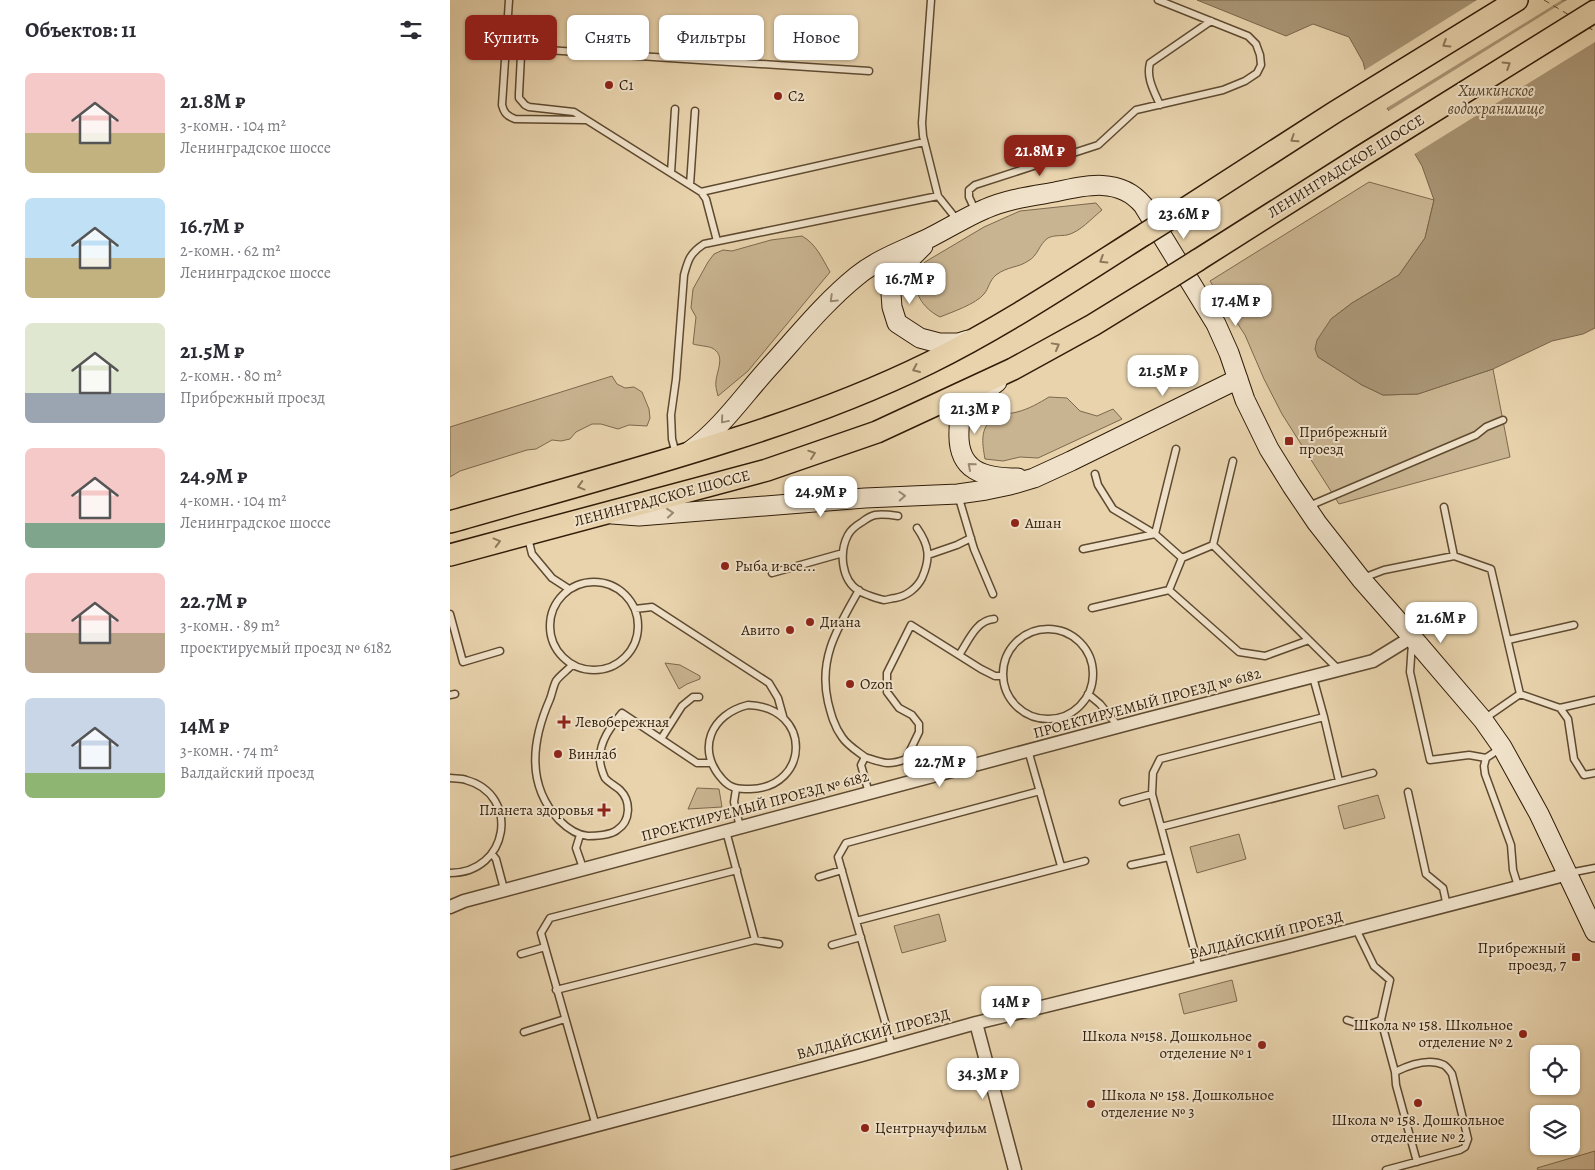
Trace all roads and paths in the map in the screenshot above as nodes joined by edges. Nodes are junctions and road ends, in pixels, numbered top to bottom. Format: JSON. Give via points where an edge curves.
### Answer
{"nodes":[{"id":1,"x":509,"y":0,"type":"edge"},
{"id":2,"x":931,"y":0,"type":"edge"},
{"id":3,"x":1158,"y":0,"type":"edge"},
{"id":4,"x":1517,"y":0,"type":"edge"},
{"id":5,"x":1595,"y":11,"type":"edge"},
{"id":6,"x":1211,"y":21,"type":"junction"},
{"id":7,"x":869,"y":71,"type":"dead end"},
{"id":8,"x":1160,"y":104,"type":"junction"},
{"id":9,"x":675,"y":109,"type":"dead end"},
{"id":10,"x":695,"y":110,"type":"dead end"},
{"id":11,"x":587,"y":120,"type":"junction"},
{"id":12,"x":924,"y":142,"type":"junction"},
{"id":13,"x":671,"y":173,"type":"junction"},
{"id":14,"x":690,"y":185,"type":"junction"},
{"id":15,"x":701,"y":192,"type":"junction"},
{"id":16,"x":938,"y":196,"type":"junction"},
{"id":17,"x":977,"y":213,"type":"junction"},
{"id":18,"x":959,"y":222,"type":"junction"},
{"id":19,"x":932,"y":236,"type":"junction"},
{"id":20,"x":717,"y":241,"type":"junction"},
{"id":21,"x":975,"y":338,"type":"junction"},
{"id":22,"x":1013,"y":369,"type":"junction"},
{"id":23,"x":1238,"y":379,"type":"junction"},
{"id":24,"x":1503,"y":420,"type":"dead end"},
{"id":25,"x":1176,"y":449,"type":"dead end"},
{"id":26,"x":681,"y":456,"type":"junction"},
{"id":27,"x":1233,"y":462,"type":"dead end"},
{"id":28,"x":1095,"y":474,"type":"dead end"},
{"id":29,"x":1034,"y":478,"type":"junction"},
{"id":30,"x":958,"y":494,"type":"junction"},
{"id":31,"x":866,"y":504,"type":"junction"},
{"id":32,"x":1306,"y":508,"type":"junction"},
{"id":33,"x":1444,"y":508,"type":"dead end"},
{"id":34,"x":604,"y":514,"type":"junction"},
{"id":35,"x":898,"y":516,"type":"dead end"},
{"id":36,"x":870,"y":517,"type":"junction"},
{"id":37,"x":450,"y":522,"type":"edge"},
{"id":38,"x":917,"y":528,"type":"dead end"},
{"id":39,"x":527,"y":534,"type":"junction"},
{"id":40,"x":1155,"y":534,"type":"junction"},
{"id":41,"x":971,"y":538,"type":"junction"},
{"id":42,"x":1213,"y":545,"type":"junction"},
{"id":43,"x":1083,"y":549,"type":"dead end"},
{"id":44,"x":842,"y":553,"type":"junction"},
{"id":45,"x":450,"y":555,"type":"edge"},
{"id":46,"x":928,"y":555,"type":"junction"},
{"id":47,"x":1454,"y":556,"type":"junction"},
{"id":48,"x":1182,"y":558,"type":"junction"},
{"id":49,"x":772,"y":573,"type":"dead end"},
{"id":50,"x":1361,"y":579,"type":"junction"},
{"id":51,"x":569,"y":589,"type":"junction"},
{"id":52,"x":859,"y":590,"type":"junction"},
{"id":53,"x":1169,"y":590,"type":"junction"},
{"id":54,"x":993,"y":594,"type":"dead end"},
{"id":55,"x":1092,"y":608,"type":"dead end"},
{"id":56,"x":635,"y":610,"type":"junction"},
{"id":57,"x":450,"y":614,"type":"edge"},
{"id":58,"x":994,"y":619,"type":"dead end"},
{"id":59,"x":1574,"y":625,"type":"dead end"},
{"id":60,"x":1412,"y":637,"type":"junction"},
{"id":61,"x":1309,"y":640,"type":"junction"},
{"id":62,"x":1508,"y":640,"type":"junction"},
{"id":63,"x":500,"y":651,"type":"dead end"},
{"id":64,"x":959,"y":655,"type":"junction"},
{"id":65,"x":572,"y":665,"type":"junction"},
{"id":66,"x":1339,"y":670,"type":"junction"},
{"id":67,"x":1002,"y":676,"type":"junction"},
{"id":68,"x":1313,"y":677,"type":"junction"},
{"id":69,"x":1088,"y":694,"type":"junction"},
{"id":70,"x":1520,"y":694,"type":"junction"},
{"id":71,"x":699,"y":697,"type":"dead end"},
{"id":72,"x":1595,"y":700,"type":"edge"},
{"id":73,"x":1560,"y":708,"type":"junction"},
{"id":74,"x":783,"y":716,"type":"junction"},
{"id":75,"x":1324,"y":717,"type":"junction"},
{"id":76,"x":1483,"y":720,"type":"junction"},
{"id":77,"x":1118,"y":726,"type":"junction"},
{"id":78,"x":661,"y":739,"type":"junction"},
{"id":79,"x":1502,"y":747,"type":"junction"},
{"id":80,"x":1028,"y":750,"type":"junction"},
{"id":81,"x":865,"y":758,"type":"junction"},
{"id":82,"x":1486,"y":758,"type":"junction"},
{"id":83,"x":711,"y":763,"type":"junction"},
{"id":84,"x":1373,"y":773,"type":"dead end"},
{"id":85,"x":1595,"y":773,"type":"edge"},
{"id":86,"x":450,"y":778,"type":"edge"},
{"id":87,"x":1339,"y":782,"type":"junction"},
{"id":88,"x":736,"y":789,"type":"junction"},
{"id":89,"x":1040,"y":791,"type":"junction"},
{"id":90,"x":1408,"y":792,"type":"dead end"},
{"id":91,"x":869,"y":793,"type":"junction"},
{"id":92,"x":1152,"y":794,"type":"junction"},
{"id":93,"x":1123,"y":802,"type":"dead end"},
{"id":94,"x":740,"y":827,"type":"junction"},
{"id":95,"x":1161,"y":827,"type":"junction"},
{"id":96,"x":726,"y":831,"type":"junction"},
{"id":97,"x":580,"y":835,"type":"junction"},
{"id":98,"x":492,"y":854,"type":"junction"},
{"id":99,"x":1170,"y":857,"type":"junction"},
{"id":100,"x":1085,"y":861,"type":"dead end"},
{"id":101,"x":1131,"y":865,"type":"dead end"},
{"id":102,"x":1061,"y":866,"type":"junction"},
{"id":103,"x":583,"y":868,"type":"junction"},
{"id":104,"x":1595,"y":868,"type":"edge"},
{"id":105,"x":737,"y":870,"type":"junction"},
{"id":106,"x":842,"y":870,"type":"junction"},
{"id":107,"x":450,"y":873,"type":"edge"},
{"id":108,"x":1568,"y":874,"type":"junction"},
{"id":109,"x":818,"y":877,"type":"dead end"},
{"id":110,"x":1518,"y":886,"type":"junction"},
{"id":111,"x":504,"y":889,"type":"junction"},
{"id":112,"x":1448,"y":906,"type":"junction"},
{"id":113,"x":450,"y":907,"type":"edge"},
{"id":114,"x":856,"y":921,"type":"junction"},
{"id":115,"x":1356,"y":929,"type":"junction"},
{"id":116,"x":1595,"y":932,"type":"edge"},
{"id":117,"x":861,"y":937,"type":"junction"},
{"id":118,"x":755,"y":940,"type":"junction"},
{"id":119,"x":779,"y":944,"type":"dead end"},
{"id":120,"x":832,"y":945,"type":"dead end"},
{"id":121,"x":545,"y":947,"type":"junction"},
{"id":122,"x":521,"y":954,"type":"dead end"},
{"id":123,"x":1199,"y":968,"type":"junction"},
{"id":124,"x":556,"y":990,"type":"junction"},
{"id":125,"x":566,"y":1019,"type":"junction"},
{"id":126,"x":1346,"y":1020,"type":"dead end"},
{"id":127,"x":1381,"y":1020,"type":"junction"},
{"id":128,"x":976,"y":1022,"type":"junction"},
{"id":129,"x":524,"y":1032,"type":"dead end"},
{"id":130,"x":892,"y":1046,"type":"junction"},
{"id":131,"x":1395,"y":1072,"type":"junction"},
{"id":132,"x":596,"y":1126,"type":"junction"},
{"id":133,"x":1417,"y":1162,"type":"junction"},
{"id":134,"x":450,"y":1164,"type":"edge"},
{"id":135,"x":1015,"y":1170,"type":"edge"},
{"id":136,"x":1386,"y":1170,"type":"edge"}],
"edges":[{"from":1,"to":11,"type":"lane","via":[[504,112],[515,119]]},
{"from":2,"to":12,"type":"lane","via":[[922,123]]},
{"from":3,"to":6,"type":"lane"},
{"from":4,"to":21,"type":"main road","one_way":true,"bridge":true},
{"from":22,"to":5,"type":"main road","name":"ЛЕНИНГРАДСКОЕ ШОССЕ","one_way":true,"bridge":true,"via":[[1093,325]]},
{"from":6,"to":8,"type":"lane","via":[[1150,63],[1149,77]]},
{"from":6,"to":8,"type":"lane","via":[[1248,36],[1256,44],[1261,65],[1258,73],[1223,90]]},
{"from":7,"to":11,"type":"lane","via":[[532,49],[524,52],[521,55],[519,94],[522,102],[529,107],[570,110]]},
{"from":8,"to":17,"type":"lane","via":[[1136,110],[1098,146],[975,184],[969,190],[969,197]]},
{"from":9,"to":13,"type":"lane"},
{"from":10,"to":14,"type":"lane"},
{"from":11,"to":13,"type":"lane"},
{"from":12,"to":15,"type":"lane"},
{"from":12,"to":16,"type":"lane"},
{"from":13,"to":14,"type":"lane"},
{"from":14,"to":15,"type":"lane"},
{"from":15,"to":20,"type":"lane","via":[[706,199]]},
{"from":16,"to":18,"type":"lane"},
{"from":16,"to":20,"type":"lane"},
{"from":17,"to":18,"type":"street"},
{"from":17,"to":23,"type":"street","via":[[1012,200],[1073,188],[1096,185],[1124,190],[1143,206],[1197,292],[1216,324]]},
{"from":18,"to":19,"type":"street"},
{"from":19,"to":21,"type":"street","via":[[894,279],[891,294],[897,323],[920,338],[939,343]]},
{"from":19,"to":26,"type":"street","one_way":true,"via":[[858,275],[767,369],[722,423]]},
{"from":20,"to":26,"type":"lane","via":[[696,249],[689,258],[684,275],[671,415],[672,438]]},
{"from":21,"to":26,"type":"main road","one_way":true,"via":[[929,363],[843,400]]},
{"from":29,"to":22,"type":"street","one_way":true,"via":[[982,474],[968,465],[958,443],[960,420],[966,407]]},
{"from":34,"to":22,"type":"main road","name":"ЛЕНИНГРАДСКОЕ ШОССЕ","one_way":true,"via":[[767,470],[868,435]]},
{"from":23,"to":29,"type":"street"},
{"from":23,"to":32,"type":"street","via":[[1270,449]]},
{"from":24,"to":32,"type":"lane","via":[[1476,435]]},
{"from":25,"to":40,"type":"lane"},
{"from":26,"to":37,"type":"main road","one_way":true},
{"from":27,"to":42,"type":"lane"},
{"from":28,"to":40,"type":"lane","via":[[1098,486],[1113,510]]},
{"from":29,"to":30,"type":"street"},
{"from":31,"to":30,"type":"street","one_way":true},
{"from":30,"to":41,"type":"lane"},
{"from":34,"to":31,"type":"street","one_way":true,"via":[[639,516]]},
{"from":31,"to":36,"type":"lane"},
{"from":32,"to":50,"type":"street"},
{"from":33,"to":47,"type":"lane"},
{"from":34,"to":39,"type":"main road","name":"ЛЕНИНГРАДСКОЕ ШОССЕ"},
{"from":35,"to":36,"type":"lane","via":[[878,514]]},
{"from":36,"to":44,"type":"lane","via":[[848,535]]},
{"from":38,"to":46,"type":"lane"},
{"from":45,"to":39,"type":"main road","name":"ЛЕНИНГРАДСКОЕ ШОССЕ","one_way":true},
{"from":39,"to":51,"type":"lane","via":[[532,554],[552,578]]},
{"from":40,"to":43,"type":"lane"},
{"from":40,"to":48,"type":"lane"},
{"from":41,"to":46,"type":"lane"},
{"from":41,"to":54,"type":"lane"},
{"from":42,"to":48,"type":"lane"},
{"from":42,"to":61,"type":"lane"},
{"from":44,"to":49,"type":"lane"},
{"from":44,"to":52,"type":"lane","via":[[844,569]]},
{"from":46,"to":52,"type":"lane","via":[[927,568],[919,584],[900,597],[884,600]]},
{"from":47,"to":50,"type":"lane","via":[[1384,570]]},
{"from":47,"to":62,"type":"lane","via":[[1491,569]]},
{"from":48,"to":53,"type":"lane"},
{"from":50,"to":60,"type":"street"},
{"from":51,"to":56,"type":"lane","via":[[582,583],[608,583],[623,592]]},
{"from":51,"to":65,"type":"lane","via":[[558,599],[551,613],[549,628],[561,656]]},
{"from":52,"to":81,"type":"lane","via":[[832,642],[825,667],[826,693],[832,718],[843,739]]},
{"from":53,"to":55,"type":"lane"},
{"from":53,"to":61,"type":"lane","via":[[1239,652],[1265,656]]},
{"from":56,"to":65,"type":"lane","via":[[638,631],[626,657],[601,670],[586,670]]},
{"from":56,"to":74,"type":"lane","via":[[652,607],[769,683]]},
{"from":57,"to":63,"type":"lane","via":[[463,662]]},
{"from":58,"to":64,"type":"lane","via":[[980,624]]},
{"from":59,"to":62,"type":"lane"},
{"from":60,"to":66,"type":"street","name":"ПРОЕКТИРУЕМЫЙ ПРОЕЗД № 6182","via":[[1373,661]]},
{"from":60,"to":76,"type":"street"},
{"from":60,"to":82,"type":"lane","via":[[1410,672],[1430,760],[1469,755]]},
{"from":61,"to":66,"type":"lane"},
{"from":62,"to":70,"type":"lane"},
{"from":64,"to":67,"type":"lane","via":[[995,676]]},
{"from":64,"to":81,"type":"lane","via":[[911,625],[887,673],[887,692],[899,708],[912,715],[919,724],[919,732],[906,759],[894,764]]},
{"from":65,"to":97,"type":"lane","via":[[557,681],[542,718],[536,742],[536,768],[537,783],[551,812]]},
{"from":66,"to":68,"type":"street","name":"ПРОЕКТИРУЕМЫЙ ПРОЕЗД № 6182"},
{"from":67,"to":69,"type":"lane","via":[[1007,695],[1017,708],[1035,718],[1062,717],[1078,708]]},
{"from":67,"to":69,"type":"lane","via":[[1005,658],[1022,637],[1036,630],[1058,630],[1084,647],[1091,661],[1093,678]]},
{"from":68,"to":75,"type":"lane"},
{"from":68,"to":77,"type":"street","name":"ПРОЕКТИРУЕМЫЙ ПРОЕЗД № 6182"},
{"from":69,"to":77,"type":"lane"},
{"from":70,"to":73,"type":"lane"},
{"from":70,"to":76,"type":"lane"},
{"from":71,"to":78,"type":"lane","via":[[693,697],[682,706]]},
{"from":72,"to":73,"type":"lane"},
{"from":73,"to":85,"type":"lane","via":[[1568,720],[1574,759],[1584,775]]},
{"from":74,"to":83,"type":"lane","via":[[761,705],[736,708],[725,715],[711,737]]},
{"from":74,"to":88,"type":"lane","via":[[796,740],[792,766],[772,785]]},
{"from":75,"to":87,"type":"lane"},
{"from":75,"to":92,"type":"lane","via":[[1160,759],[1153,773]]},
{"from":76,"to":79,"type":"street"},
{"from":77,"to":80,"type":"street","name":"ПРОЕКТИРУЕМЫЙ ПРОЕЗД № 6182"},
{"from":78,"to":83,"type":"lane","via":[[697,763]]},
{"from":78,"to":97,"type":"lane","via":[[622,713],[611,726],[601,749],[600,761],[605,778],[622,792],[628,806],[627,818],[617,831],[597,836]]},
{"from":79,"to":82,"type":"lane"},
{"from":79,"to":108,"type":"street"},
{"from":80,"to":89,"type":"lane"},
{"from":80,"to":91,"type":"street","name":"ПРОЕКТИРУЕМЫЙ ПРОЕЗД № 6182"},
{"from":81,"to":91,"type":"lane","via":[[861,765]]},
{"from":82,"to":110,"type":"lane","via":[[1485,774],[1511,845]]},
{"from":83,"to":88,"type":"lane","via":[[725,783]]},
{"from":84,"to":87,"type":"lane"},
{"from":86,"to":98,"type":"lane","via":[[465,779],[479,785],[499,809],[502,825]]},
{"from":87,"to":95,"type":"lane"},
{"from":88,"to":94,"type":"lane","via":[[734,802]]},
{"from":89,"to":102,"type":"lane"},
{"from":89,"to":106,"type":"lane","via":[[846,843],[838,857]]},
{"from":90,"to":112,"type":"lane","via":[[1426,874],[1443,888]]},
{"from":91,"to":94,"type":"street","name":"ПРОЕКТИРУЕМЫЙ ПРОЕЗД № 6182"},
{"from":92,"to":93,"type":"lane"},
{"from":92,"to":95,"type":"lane"},
{"from":94,"to":96,"type":"street","name":"ПРОЕКТИРУЕМЫЙ ПРОЕЗД № 6182"},
{"from":95,"to":99,"type":"lane"},
{"from":96,"to":103,"type":"street","name":"ПРОЕКТИРУЕМЫЙ ПРОЕЗД № 6182"},
{"from":96,"to":105,"type":"lane"},
{"from":97,"to":103,"type":"lane","via":[[576,848]]},
{"from":98,"to":107,"type":"lane","via":[[467,872]]},
{"from":98,"to":111,"type":"lane"},
{"from":99,"to":101,"type":"lane"},
{"from":99,"to":123,"type":"lane"},
{"from":100,"to":102,"type":"lane"},
{"from":102,"to":114,"type":"lane"},
{"from":103,"to":111,"type":"street","name":"ПРОЕКТИРУЕМЫЙ ПРОЕЗД № 6182"},
{"from":104,"to":108,"type":"lane"},
{"from":105,"to":118,"type":"lane"},
{"from":105,"to":121,"type":"lane","via":[[550,918],[541,933]]},
{"from":106,"to":109,"type":"lane"},
{"from":106,"to":114,"type":"lane"},
{"from":108,"to":110,"type":"street","name":"ВАЛДАЙСКИЙ ПРОЕЗД"},
{"from":108,"to":116,"type":"street"},
{"from":110,"to":112,"type":"street","name":"ВАЛДАЙСКИЙ ПРОЕЗД"},
{"from":111,"to":113,"type":"street","name":"ПРОЕКТИРУЕМЫЙ ПРОЕЗД № 6182"},
{"from":112,"to":115,"type":"street","name":"ВАЛДАЙСКИЙ ПРОЕЗД"},
{"from":114,"to":117,"type":"lane"},
{"from":115,"to":123,"type":"street","name":"ВАЛДАЙСКИЙ ПРОЕЗД"},
{"from":115,"to":127,"type":"lane","via":[[1374,966],[1390,980]]},
{"from":117,"to":120,"type":"lane"},
{"from":117,"to":130,"type":"lane"},
{"from":118,"to":119,"type":"lane"},
{"from":118,"to":124,"type":"lane"},
{"from":121,"to":122,"type":"lane"},
{"from":121,"to":124,"type":"lane"},
{"from":123,"to":128,"type":"street","name":"ВАЛДАЙСКИЙ ПРОЕЗД"},
{"from":124,"to":125,"type":"lane"},
{"from":125,"to":129,"type":"lane"},
{"from":125,"to":132,"type":"lane"},
{"from":126,"to":127,"type":"lane","via":[[1365,1026]]},
{"from":127,"to":131,"type":"lane"},
{"from":128,"to":130,"type":"street","name":"ВАЛДАЙСКИЙ ПРОЕЗД"},
{"from":128,"to":135,"type":"street"},
{"from":130,"to":132,"type":"street","name":"ВАЛДАЙСКИЙ ПРОЕЗД"},
{"from":131,"to":133,"type":"lane"},
{"from":131,"to":133,"type":"lane","via":[[1427,1062],[1445,1066],[1452,1074],[1468,1139],[1460,1150]]},
{"from":132,"to":134,"type":"street","name":"ВАЛДАЙСКИЙ ПРОЕЗД"},
{"from":133,"to":136,"type":"lane"}]}
